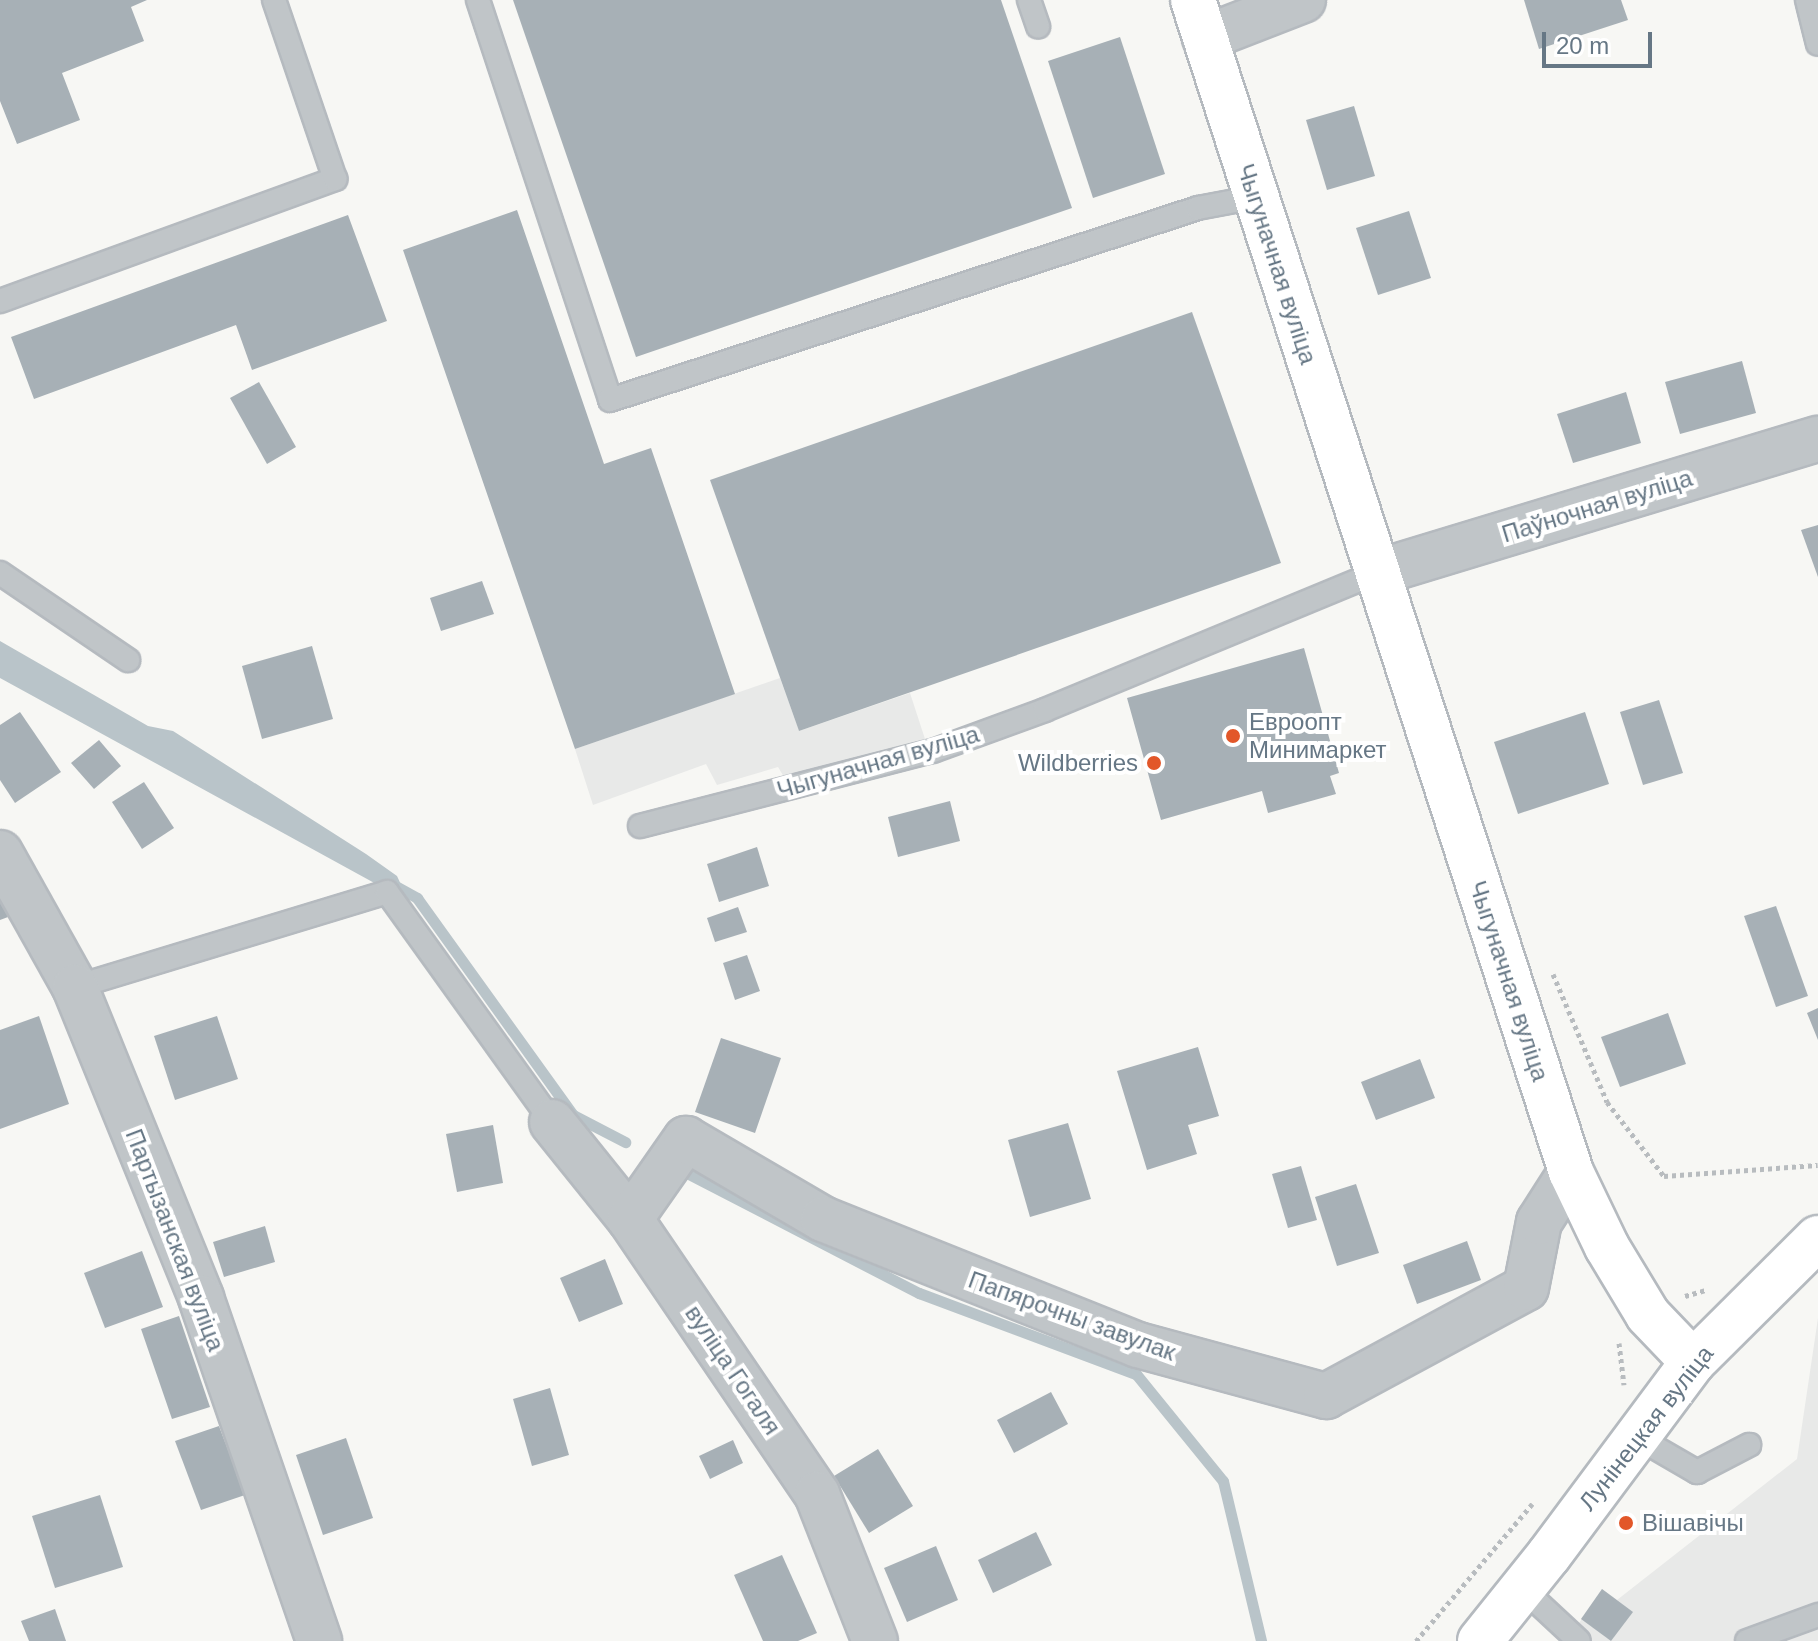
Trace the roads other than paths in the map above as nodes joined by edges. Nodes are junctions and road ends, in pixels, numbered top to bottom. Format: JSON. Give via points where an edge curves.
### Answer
{"nodes":[{"id":1,"x":274,"y":0,"type":"edge"},
{"id":2,"x":478,"y":0,"type":"edge"},
{"id":3,"x":1029,"y":0,"type":"edge"},
{"id":4,"x":1303,"y":0,"type":"edge"},
{"id":5,"x":1807,"y":0,"type":"edge"},
{"id":6,"x":1199,"y":19,"type":"edge"},
{"id":7,"x":1038,"y":26,"type":"dead end"},
{"id":8,"x":1818,"y":44,"type":"edge"},
{"id":9,"x":1256,"y":197,"type":"junction"},
{"id":10,"x":0,"y":301,"type":"edge"},
{"id":11,"x":1818,"y":439,"type":"edge"},
{"id":12,"x":0,"y":573,"type":"edge"},
{"id":13,"x":1376,"y":573,"type":"junction"},
{"id":14,"x":128,"y":660,"type":"dead end"},
{"id":15,"x":640,"y":826,"type":"dead end"},
{"id":16,"x":0,"y":853,"type":"edge"},
{"id":17,"x":75,"y":987,"type":"junction"},
{"id":18,"x":552,"y":1122,"type":"joint"},
{"id":19,"x":1571,"y":1172,"type":"junction"},
{"id":20,"x":630,"y":1219,"type":"junction"},
{"id":21,"x":1818,"y":1238,"type":"edge"},
{"id":22,"x":1693,"y":1362,"type":"junction"},
{"id":23,"x":1630,"y":1416,"type":"junction"},
{"id":24,"x":1749,"y":1445,"type":"dead end"},
{"id":25,"x":1523,"y":1589,"type":"junction"},
{"id":26,"x":1818,"y":1615,"type":"edge"},
{"id":27,"x":319,"y":1641,"type":"edge"},
{"id":28,"x":875,"y":1641,"type":"edge"},
{"id":29,"x":1480,"y":1641,"type":"edge"},
{"id":30,"x":1579,"y":1641,"type":"edge"},
{"id":31,"x":1747,"y":1641,"type":"edge"}],
"edges":[{"from":1,"to":10,"type":"lane","via":[[335,179]]},
{"from":2,"to":9,"type":"lane","via":[[610,400],[1198,208]]},
{"from":3,"to":7,"type":"lane"},
{"from":4,"to":6,"type":"street"},
{"from":5,"to":8,"type":"lane"},
{"from":6,"to":9,"type":"street","name":"Чыгуначная вуліца"},
{"from":9,"to":13,"type":"street","name":"Чыгуначная вуліца"},
{"from":11,"to":13,"type":"street","name":"Паўночная вуліца"},
{"from":12,"to":14,"type":"lane"},
{"from":13,"to":15,"type":"lane","name":"Чыгуначная вуліца","via":[[933,751]]},
{"from":13,"to":19,"type":"street","name":"Чыгуначная вуліца"},
{"from":16,"to":17,"type":"street","name":"Партызанская вуліца"},
{"from":17,"to":18,"type":"lane","via":[[387,892]]},
{"from":17,"to":27,"type":"street","name":"Партызанская вуліца","via":[[201,1298]]},
{"from":18,"to":20,"type":"street","name":"вуліца Гогаля"},
{"from":19,"to":20,"type":"street","name":"Папярочны завулак","via":[[1539,1222],[1526,1288],[1326,1396],[1138,1345],[823,1219],[686,1139]]},
{"from":19,"to":22,"type":"street","name":"Чыгуначная вуліца","via":[[1648,1315]]},
{"from":20,"to":28,"type":"street","name":"вуліца Гогаля","via":[[817,1494]]},
{"from":21,"to":22,"type":"street","name":"Лунінецкая вуліца"},
{"from":22,"to":23,"type":"street","name":"Лунінецкая вуліца"},
{"from":23,"to":24,"type":"lane","via":[[1697,1472]]},
{"from":23,"to":25,"type":"street","name":"Лунінецкая вуліца","via":[[1549,1555]]},
{"from":25,"to":29,"type":"street","name":"Лунінецкая вуліца"},
{"from":25,"to":30,"type":"lane"},
{"from":26,"to":31,"type":"lane"}]}
